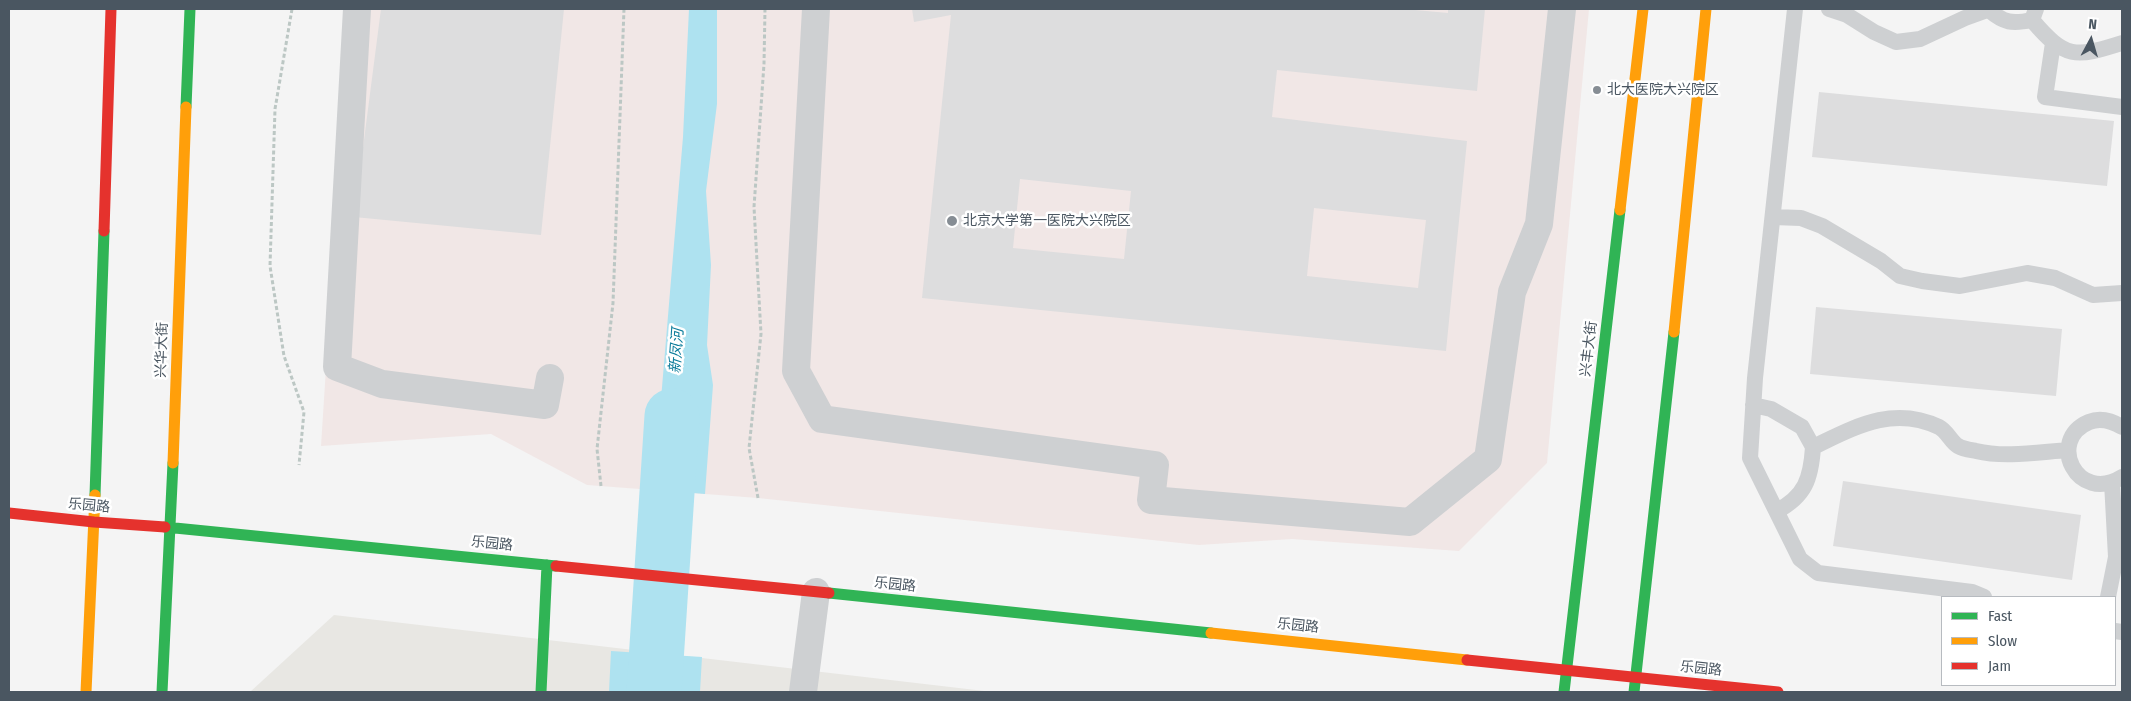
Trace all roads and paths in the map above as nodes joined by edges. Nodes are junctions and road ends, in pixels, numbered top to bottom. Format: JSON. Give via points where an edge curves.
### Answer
{"nodes":[{"id":1,"x":111,"y":9,"type":"edge"},
{"id":2,"x":190,"y":9,"type":"edge"},
{"id":3,"x":292,"y":9,"type":"edge"},
{"id":4,"x":357,"y":9,"type":"edge"},
{"id":5,"x":624,"y":9,"type":"edge"},
{"id":6,"x":765,"y":9,"type":"edge"},
{"id":7,"x":816,"y":9,"type":"edge"},
{"id":8,"x":1562,"y":9,"type":"edge"},
{"id":9,"x":1643,"y":9,"type":"edge"},
{"id":10,"x":1706,"y":9,"type":"edge"},
{"id":11,"x":1795,"y":9,"type":"edge"},
{"id":12,"x":1829,"y":9,"type":"edge"},
{"id":13,"x":1990,"y":9,"type":"edge"},
{"id":14,"x":2034,"y":15,"type":"edge"},
{"id":15,"x":2053,"y":43,"type":"junction"},
{"id":16,"x":2122,"y":43,"type":"edge"},
{"id":17,"x":2122,"y":107,"type":"edge"},
{"id":18,"x":1774,"y":217,"type":"junction"},
{"id":19,"x":2122,"y":293,"type":"edge"},
{"id":20,"x":550,"y":378,"type":"dead end"},
{"id":21,"x":1753,"y":405,"type":"junction"},
{"id":22,"x":2122,"y":428,"type":"edge"},
{"id":23,"x":1813,"y":448,"type":"junction"},
{"id":24,"x":2068,"y":450,"type":"junction"},
{"id":25,"x":298,"y":465,"type":"dead end"},
{"id":26,"x":2117,"y":480,"type":"edge"},
{"id":27,"x":601,"y":486,"type":"dead end"},
{"id":28,"x":758,"y":498,"type":"dead end"},
{"id":29,"x":1777,"y":511,"type":"junction"},
{"id":30,"x":9,"y":513,"type":"edge"},
{"id":31,"x":94,"y":522,"type":"junction"},
{"id":32,"x":171,"y":527,"type":"junction"},
{"id":33,"x":547,"y":564,"type":"junction"},
{"id":34,"x":816,"y":592,"type":"junction"},
{"id":35,"x":1982,"y":596,"type":"edge"},
{"id":36,"x":2108,"y":596,"type":"edge"},
{"id":37,"x":1567,"y":669,"type":"junction"},
{"id":38,"x":1635,"y":677,"type":"junction"},
{"id":39,"x":86,"y":692,"type":"edge"},
{"id":40,"x":162,"y":692,"type":"edge"},
{"id":41,"x":541,"y":692,"type":"edge"},
{"id":42,"x":803,"y":692,"type":"edge"},
{"id":43,"x":1564,"y":692,"type":"edge"},
{"id":44,"x":1634,"y":692,"type":"edge"},
{"id":45,"x":1778,"y":692,"type":"edge"}],
"edges":[{"from":1,"to":31,"type":"main road"},
{"from":2,"to":32,"type":"main road","name":"兴华大街"},
{"from":3,"to":25,"type":"path","via":[[275,109],[270,266],[284,356],[304,412]]},
{"from":4,"to":20,"type":"street","via":[[337,367],[382,384],[545,406]]},
{"from":5,"to":27,"type":"path","via":[[613,303],[596,449]]},
{"from":6,"to":28,"type":"path","via":[[754,207],[761,334],[749,448]]},
{"from":7,"to":8,"type":"street","via":[[796,371],[822,419],[1155,465],[1151,500],[1410,522],[1488,459],[1512,292],[1539,224]]},
{"from":9,"to":37,"type":"main road","name":"兴丰大街"},
{"from":10,"to":38,"type":"main road"},
{"from":11,"to":18,"type":"lane"},
{"from":12,"to":13,"type":"lane","via":[[1847,15],[1896,42],[1920,39]]},
{"from":13,"to":14,"type":"lane","via":[[2003,21],[2019,23]]},
{"from":14,"to":15,"type":"lane"},
{"from":15,"to":16,"type":"lane","via":[[2064,50],[2085,54]]},
{"from":15,"to":17,"type":"lane","via":[[2045,97]]},
{"from":18,"to":19,"type":"lane","via":[[1801,218],[1822,226],[1900,276],[1922,281],[1960,286],[2027,273],[2055,278],[2093,295]]},
{"from":18,"to":21,"type":"lane"},
{"from":21,"to":23,"type":"lane","via":[[1772,409],[1802,427]]},
{"from":21,"to":29,"type":"lane","via":[[1750,458]]},
{"from":22,"to":24,"type":"lane","via":[[2115,422],[2104,420],[2084,424],[2073,436]]},
{"from":23,"to":24,"type":"lane","via":[[1854,428],[1894,416],[1923,420],[1942,429],[1958,446],[1978,452],[2008,454]]},
{"from":23,"to":29,"type":"lane","via":[[1812,469],[1801,494]]},
{"from":24,"to":26,"type":"lane","via":[[2074,470],[2081,478],[2096,484]]},
{"from":26,"to":36,"type":"lane","via":[[2116,557]]},
{"from":29,"to":35,"type":"lane","via":[[1800,559],[1818,573],[1972,592]]},
{"from":30,"to":31,"type":"main road","name":"乐园路"},
{"from":31,"to":32,"type":"main road","name":"乐园路"},
{"from":31,"to":39,"type":"main road"},
{"from":32,"to":33,"type":"main road","name":"乐园路"},
{"from":32,"to":40,"type":"main road","name":"兴华大街"},
{"from":33,"to":34,"type":"main road","name":"乐园路"},
{"from":33,"to":41,"type":"main road"},
{"from":34,"to":37,"type":"main road","name":"乐园路"},
{"from":34,"to":42,"type":"street"},
{"from":37,"to":38,"type":"main road","name":"乐园路"},
{"from":37,"to":43,"type":"main road","name":"兴丰大街"},
{"from":38,"to":44,"type":"main road"},
{"from":38,"to":45,"type":"main road","name":"乐园路"}]}
